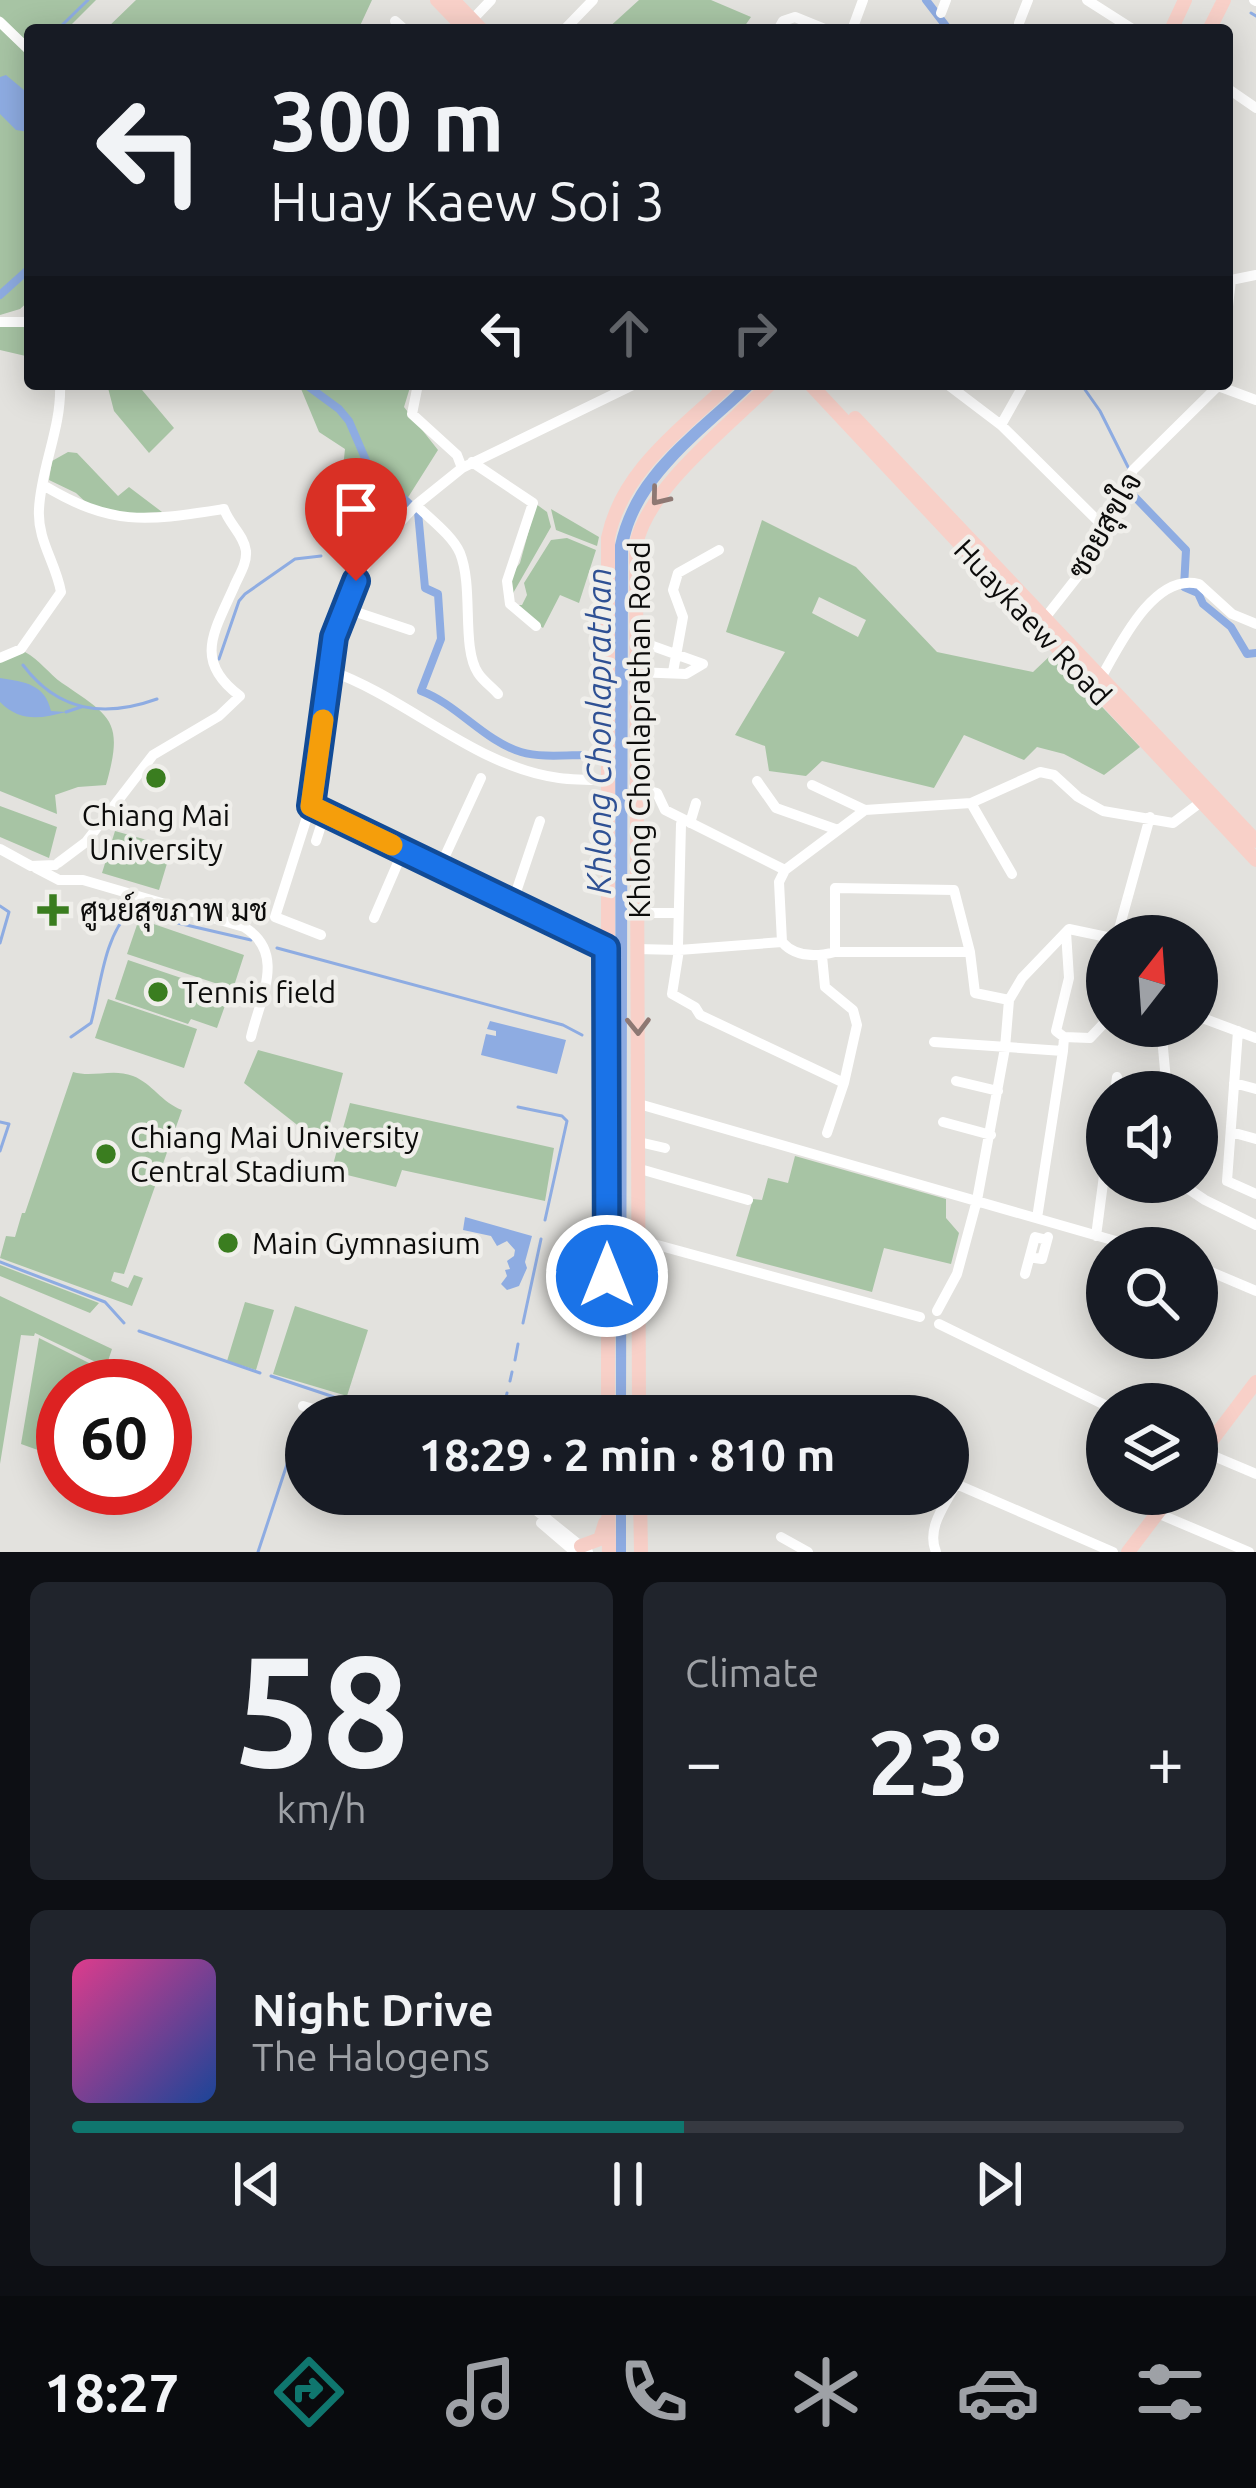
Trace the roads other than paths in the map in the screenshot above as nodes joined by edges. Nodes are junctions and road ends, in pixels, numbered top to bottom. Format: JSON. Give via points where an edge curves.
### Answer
{"nodes":[{"id":1,"x":437,"y":0,"type":"edge"},
{"id":2,"x":592,"y":0,"type":"edge"},
{"id":3,"x":1028,"y":0,"type":"edge"},
{"id":4,"x":1087,"y":0,"type":"edge"},
{"id":5,"x":0,"y":22,"type":"edge"},
{"id":6,"x":1019,"y":23,"type":"dead end"},
{"id":7,"x":469,"y":24,"type":"edge"},
{"id":8,"x":570,"y":24,"type":"edge"},
{"id":9,"x":781,"y":24,"type":"edge"},
{"id":10,"x":812,"y":24,"type":"edge"},
{"id":11,"x":1125,"y":24,"type":"edge"},
{"id":12,"x":24,"y":45,"type":"edge"},
{"id":13,"x":59,"y":390,"type":"edge"},
{"id":14,"x":416,"y":390,"type":"edge"},
{"id":15,"x":623,"y":390,"type":"edge"},
{"id":16,"x":723,"y":390,"type":"edge"},
{"id":17,"x":764,"y":390,"type":"edge"},
{"id":18,"x":816,"y":390,"type":"edge"},
{"id":19,"x":828,"y":390,"type":"edge"},
{"id":20,"x":954,"y":390,"type":"edge"},
{"id":21,"x":1021,"y":390,"type":"edge"},
{"id":22,"x":1213,"y":390,"type":"edge"},
{"id":23,"x":692,"y":424,"type":"junction"},
{"id":24,"x":1001,"y":425,"type":"junction"},
{"id":25,"x":709,"y":441,"type":"junction"},
{"id":26,"x":467,"y":465,"type":"junction"},
{"id":27,"x":43,"y":485,"type":"junction"},
{"id":28,"x":413,"y":508,"type":"junction"},
{"id":29,"x":1104,"y":526,"type":"junction"},
{"id":30,"x":719,"y":550,"type":"dead end"},
{"id":31,"x":610,"y":575,"type":"junction"},
{"id":32,"x":632,"y":575,"type":"junction"},
{"id":33,"x":344,"y":608,"type":"junction"},
{"id":34,"x":1041,"y":622,"type":"junction"},
{"id":35,"x":1256,"y":624,"type":"edge"},
{"id":36,"x":536,"y":626,"type":"dead end"},
{"id":37,"x":410,"y":630,"type":"dead end"},
{"id":38,"x":650,"y":645,"type":"dead end"},
{"id":39,"x":676,"y":653,"type":"junction"},
{"id":40,"x":0,"y":658,"type":"edge"},
{"id":41,"x":328,"y":670,"type":"junction"},
{"id":42,"x":635,"y":672,"type":"junction"},
{"id":43,"x":673,"y":672,"type":"junction"},
{"id":44,"x":1101,"y":678,"type":"junction"},
{"id":45,"x":498,"y":694,"type":"dead end"},
{"id":46,"x":482,"y":778,"type":"dead end"},
{"id":47,"x":606,"y":781,"type":"junction"},
{"id":48,"x":757,"y":781,"type":"dead end"},
{"id":49,"x":812,"y":785,"type":"dead end"},
{"id":50,"x":634,"y":788,"type":"junction"},
{"id":51,"x":1206,"y":798,"type":"junction"},
{"id":52,"x":696,"y":802,"type":"dead end"},
{"id":53,"x":970,"y":803,"type":"junction"},
{"id":54,"x":311,"y":806,"type":"junction"},
{"id":55,"x":865,"y":810,"type":"junction"},
{"id":56,"x":325,"y":813,"type":"junction"},
{"id":57,"x":1150,"y":817,"type":"junction"},
{"id":58,"x":541,"y":821,"type":"dead end"},
{"id":59,"x":686,"y":824,"type":"junction"},
{"id":60,"x":838,"y":830,"type":"junction"},
{"id":61,"x":316,"y":841,"type":"dead end"},
{"id":62,"x":1256,"y":841,"type":"edge"},
{"id":63,"x":0,"y":849,"type":"edge"},
{"id":64,"x":403,"y":850,"type":"junction"},
{"id":65,"x":76,"y":851,"type":"junction"},
{"id":66,"x":1256,"y":860,"type":"edge"},
{"id":67,"x":34,"y":867,"type":"junction"},
{"id":68,"x":439,"y":868,"type":"junction"},
{"id":69,"x":785,"y":870,"type":"junction"},
{"id":70,"x":1012,"y":874,"type":"dead end"},
{"id":71,"x":83,"y":880,"type":"junction"},
{"id":72,"x":512,"y":904,"type":"junction"},
{"id":73,"x":637,"y":913,"type":"junction"},
{"id":74,"x":678,"y":913,"type":"junction"},
{"id":75,"x":1123,"y":915,"type":"edge"},
{"id":76,"x":374,"y":918,"type":"dead end"},
{"id":77,"x":1086,"y":931,"type":"edge"},
{"id":78,"x":1066,"y":932,"type":"junction"},
{"id":79,"x":321,"y":934,"type":"dead end"},
{"id":80,"x":782,"y":942,"type":"junction"},
{"id":81,"x":606,"y":948,"type":"junction"},
{"id":82,"x":679,"y":948,"type":"junction"},
{"id":83,"x":638,"y":949,"type":"junction"},
{"id":84,"x":835,"y":952,"type":"junction"},
{"id":85,"x":970,"y":952,"type":"junction"},
{"id":86,"x":821,"y":956,"type":"junction"},
{"id":87,"x":1010,"y":1000,"type":"junction"},
{"id":88,"x":1218,"y":1024,"type":"edge"},
{"id":89,"x":1238,"y":1031,"type":"junction"},
{"id":90,"x":250,"y":1037,"type":"dead end"},
{"id":91,"x":1256,"y":1038,"type":"edge"},
{"id":92,"x":1086,"y":1039,"type":"edge"},
{"id":93,"x":934,"y":1042,"type":"dead end"},
{"id":94,"x":1064,"y":1044,"type":"junction"},
{"id":95,"x":1005,"y":1048,"type":"junction"},
{"id":96,"x":956,"y":1081,"type":"dead end"},
{"id":97,"x":1234,"y":1083,"type":"junction"},
{"id":98,"x":844,"y":1084,"type":"junction"},
{"id":99,"x":1256,"y":1089,"type":"edge"},
{"id":100,"x":998,"y":1091,"type":"junction"},
{"id":101,"x":639,"y":1104,"type":"junction"},
{"id":102,"x":944,"y":1122,"type":"dead end"},
{"id":103,"x":1231,"y":1132,"type":"junction"},
{"id":104,"x":826,"y":1133,"type":"dead end"},
{"id":105,"x":991,"y":1135,"type":"junction"},
{"id":106,"x":1256,"y":1139,"type":"edge"},
{"id":107,"x":639,"y":1142,"type":"junction"},
{"id":108,"x":665,"y":1148,"type":"dead end"},
{"id":109,"x":640,"y":1169,"type":"junction"},
{"id":110,"x":1256,"y":1194,"type":"edge"},
{"id":111,"x":748,"y":1200,"type":"dead end"},
{"id":112,"x":976,"y":1201,"type":"junction"},
{"id":113,"x":1211,"y":1203,"type":"edge"},
{"id":114,"x":1037,"y":1218,"type":"junction"},
{"id":115,"x":1051,"y":1222,"type":"junction"},
{"id":116,"x":1256,"y":1225,"type":"edge"},
{"id":117,"x":1086,"y":1233,"type":"edge"},
{"id":118,"x":639,"y":1240,"type":"junction"},
{"id":119,"x":1047,"y":1240,"type":"junction"},
{"id":120,"x":1035,"y":1258,"type":"dead end"},
{"id":121,"x":1025,"y":1274,"type":"dead end"},
{"id":122,"x":1218,"y":1275,"type":"edge"},
{"id":123,"x":1256,"y":1291,"type":"edge"},
{"id":124,"x":920,"y":1317,"type":"dead end"},
{"id":125,"x":1037,"y":1373,"type":"junction"},
{"id":126,"x":1254,"y":1388,"type":"edge"},
{"id":127,"x":1030,"y":1389,"type":"dead end"},
{"id":128,"x":608,"y":1395,"type":"edge"},
{"id":129,"x":639,"y":1395,"type":"edge"},
{"id":130,"x":1086,"y":1396,"type":"edge"},
{"id":131,"x":1218,"y":1431,"type":"edge"},
{"id":132,"x":1218,"y":1460,"type":"edge"},
{"id":133,"x":1256,"y":1474,"type":"edge"},
{"id":134,"x":538,"y":1515,"type":"edge"},
{"id":135,"x":607,"y":1515,"type":"edge"},
{"id":136,"x":608,"y":1515,"type":"edge"},
{"id":137,"x":640,"y":1515,"type":"edge"},
{"id":138,"x":1156,"y":1515,"type":"edge"},
{"id":139,"x":1162,"y":1515,"type":"edge"},
{"id":140,"x":787,"y":1544,"type":"edge"},
{"id":141,"x":582,"y":1550,"type":"edge"},
{"id":142,"x":609,"y":1552,"type":"edge"},
{"id":143,"x":641,"y":1552,"type":"edge"},
{"id":144,"x":808,"y":1552,"type":"edge"},
{"id":145,"x":936,"y":1552,"type":"edge"},
{"id":146,"x":1113,"y":1552,"type":"edge"},
{"id":147,"x":1128,"y":1552,"type":"edge"},
{"id":148,"x":1249,"y":1552,"type":"edge"}],
"edges":[{"from":1,"to":7,"type":"main road"},
{"from":2,"to":8,"type":"street"},
{"from":3,"to":6,"type":"street"},
{"from":4,"to":11,"type":"street"},
{"from":5,"to":12,"type":"street"},
{"from":9,"to":10,"type":"street","via":[[795,17]]},
{"from":13,"to":27,"type":"street"},
{"from":14,"to":26,"type":"street","via":[[412,414]]},
{"from":15,"to":26,"type":"street"},
{"from":16,"to":23,"type":"main road","name":"Khlong Chonlaprathan Road"},
{"from":17,"to":25,"type":"main road","name":"Khlong Chonlaprathan Road"},
{"from":18,"to":34,"type":"main road","name":"Huaykaew Road"},
{"from":19,"to":34,"type":"main road","name":"Huaykaew Road"},
{"from":20,"to":24,"type":"street"},
{"from":21,"to":24,"type":"street"},
{"from":22,"to":29,"type":"street","name":"ซอยสุขใจ","via":[[1137,464]]},
{"from":23,"to":25,"type":"main road"},
{"from":23,"to":31,"type":"main road","name":"Khlong Chonlaprathan Road","via":[[623,491],[608,538]]},
{"from":24,"to":29,"type":"street"},
{"from":25,"to":32,"type":"main road","name":"Khlong Chonlaprathan Road","one_way":true,"via":[[644,516]]},
{"from":26,"to":28,"type":"street"},
{"from":26,"to":36,"type":"street","via":[[533,503],[507,580],[510,604]]},
{"from":27,"to":40,"type":"street","via":[[39,525],[61,592],[21,649]]},
{"from":27,"to":65,"type":"street","via":[[113,517],[224,509],[246,549],[210,656],[220,682],[240,696],[153,755]]},
{"from":28,"to":33,"type":"street","via":[[377,547]]},
{"from":28,"to":45,"type":"street","via":[[460,552],[473,660]]},
{"from":29,"to":34,"type":"street","name":"ซอยสุขใจ","via":[[1089,562]]},
{"from":30,"to":39,"type":"street","via":[[678,573],[683,617]]},
{"from":31,"to":32,"type":"main road"},
{"from":31,"to":47,"type":"main road","name":"Khlong Chonlaprathan Road"},
{"from":32,"to":42,"type":"main road","name":"Khlong Chonlaprathan Road"},
{"from":33,"to":37,"type":"street"},
{"from":33,"to":41,"type":"street"},
{"from":34,"to":44,"type":"main road","name":"Huaykaew Road"},
{"from":34,"to":51,"type":"main road","name":"Huaykaew Road"},
{"from":35,"to":44,"type":"street","via":[[1199,584],[1184,583],[1132,621]]},
{"from":38,"to":39,"type":"street"},
{"from":39,"to":43,"type":"street"},
{"from":39,"to":43,"type":"street","via":[[703,664]]},
{"from":41,"to":47,"type":"street","via":[[525,769]]},
{"from":41,"to":54,"type":"street"},
{"from":42,"to":43,"type":"street"},
{"from":42,"to":50,"type":"main road","name":"Khlong Chonlaprathan Road"},
{"from":44,"to":51,"type":"main road","name":"Huaykaew Road"},
{"from":46,"to":68,"type":"street"},
{"from":47,"to":81,"type":"main road","name":"Khlong Chonlaprathan Road"},
{"from":48,"to":60,"type":"street","via":[[776,808]]},
{"from":49,"to":55,"type":"street"},
{"from":50,"to":59,"type":"street","via":[[657,793]]},
{"from":50,"to":73,"type":"main road","name":"Khlong Chonlaprathan Road"},
{"from":51,"to":57,"type":"street","via":[[1180,821]]},
{"from":51,"to":62,"type":"main road","name":"Huaykaew Road"},
{"from":51,"to":66,"type":"main road","name":"Huaykaew Road"},
{"from":52,"to":59,"type":"street"},
{"from":53,"to":55,"type":"street"},
{"from":53,"to":57,"type":"street","via":[[1040,772],[1103,811]]},
{"from":53,"to":70,"type":"street"},
{"from":54,"to":56,"type":"street"},
{"from":54,"to":79,"type":"street","via":[[275,916]]},
{"from":55,"to":60,"type":"street"},
{"from":56,"to":61,"type":"street"},
{"from":56,"to":64,"type":"street"},
{"from":57,"to":75,"type":"street"},
{"from":58,"to":72,"type":"street"},
{"from":59,"to":69,"type":"street"},
{"from":59,"to":74,"type":"street"},
{"from":60,"to":69,"type":"street"},
{"from":63,"to":67,"type":"street"},
{"from":64,"to":68,"type":"street"},
{"from":64,"to":76,"type":"street"},
{"from":65,"to":67,"type":"street"},
{"from":65,"to":71,"type":"street","via":[[70,870]]},
{"from":67,"to":71,"type":"street","via":[[59,880]]},
{"from":68,"to":72,"type":"street"},
{"from":69,"to":80,"type":"street"},
{"from":71,"to":90,"type":"street","via":[[261,938],[268,958]]},
{"from":72,"to":81,"type":"street"},
{"from":73,"to":74,"type":"street"},
{"from":73,"to":83,"type":"main road","name":"Khlong Chonlaprathan Road"},
{"from":74,"to":82,"type":"street"},
{"from":77,"to":78,"type":"street"},
{"from":78,"to":87,"type":"street"},
{"from":78,"to":94,"type":"street","via":[[1069,978],[1056,1031]]},
{"from":80,"to":82,"type":"street"},
{"from":80,"to":86,"type":"street"},
{"from":81,"to":128,"type":"main road","name":"Khlong Chonlaprathan Road"},
{"from":82,"to":83,"type":"street"},
{"from":82,"to":98,"type":"street","via":[[672,994],[700,1016]]},
{"from":83,"to":101,"type":"main road","name":"Khlong Chonlaprathan Road","one_way":true},
{"from":84,"to":85,"type":"street"},
{"from":84,"to":85,"type":"street","via":[[836,888],[954,890]]},
{"from":84,"to":86,"type":"street"},
{"from":85,"to":87,"type":"street","via":[[975,993]]},
{"from":86,"to":98,"type":"street","via":[[825,987],[853,1010],[856,1025]]},
{"from":87,"to":95,"type":"street"},
{"from":88,"to":89,"type":"street"},
{"from":89,"to":91,"type":"street"},
{"from":89,"to":97,"type":"street"},
{"from":92,"to":94,"type":"street"},
{"from":93,"to":95,"type":"street"},
{"from":94,"to":95,"type":"street"},
{"from":94,"to":114,"type":"street"},
{"from":95,"to":100,"type":"street"},
{"from":96,"to":100,"type":"street"},
{"from":97,"to":99,"type":"street"},
{"from":97,"to":103,"type":"street"},
{"from":98,"to":104,"type":"street"},
{"from":100,"to":105,"type":"street"},
{"from":101,"to":107,"type":"main road","name":"Khlong Chonlaprathan Road"},
{"from":101,"to":112,"type":"street"},
{"from":102,"to":105,"type":"street"},
{"from":103,"to":106,"type":"street"},
{"from":103,"to":110,"type":"street","via":[[1226,1181]]},
{"from":105,"to":112,"type":"street"},
{"from":107,"to":108,"type":"street"},
{"from":107,"to":109,"type":"main road","name":"Khlong Chonlaprathan Road"},
{"from":109,"to":111,"type":"street"},
{"from":109,"to":118,"type":"main road","name":"Khlong Chonlaprathan Road"},
{"from":112,"to":114,"type":"street"},
{"from":112,"to":125,"type":"street","via":[[938,1318]]},
{"from":113,"to":116,"type":"street"},
{"from":114,"to":115,"type":"street"},
{"from":115,"to":117,"type":"street"},
{"from":115,"to":119,"type":"street"},
{"from":118,"to":124,"type":"street"},
{"from":118,"to":129,"type":"main road","name":"Khlong Chonlaprathan Road"},
{"from":119,"to":120,"type":"street","via":[[1042,1259]]},
{"from":119,"to":121,"type":"street","via":[[1035,1237]]},
{"from":122,"to":123,"type":"street"},
{"from":125,"to":127,"type":"street"},
{"from":125,"to":130,"type":"street"},
{"from":126,"to":131,"type":"main road"},
{"from":132,"to":133,"type":"street"},
{"from":134,"to":141,"type":"street"},
{"from":135,"to":141,"type":"main road","via":[[600,1539]]},
{"from":136,"to":142,"type":"main road"},
{"from":137,"to":143,"type":"main road"},
{"from":138,"to":147,"type":"main road"},
{"from":139,"to":148,"type":"street"},
{"from":140,"to":144,"type":"street"},
{"from":145,"to":146,"type":"street","via":[[934,1526],[956,1484]]}]}
